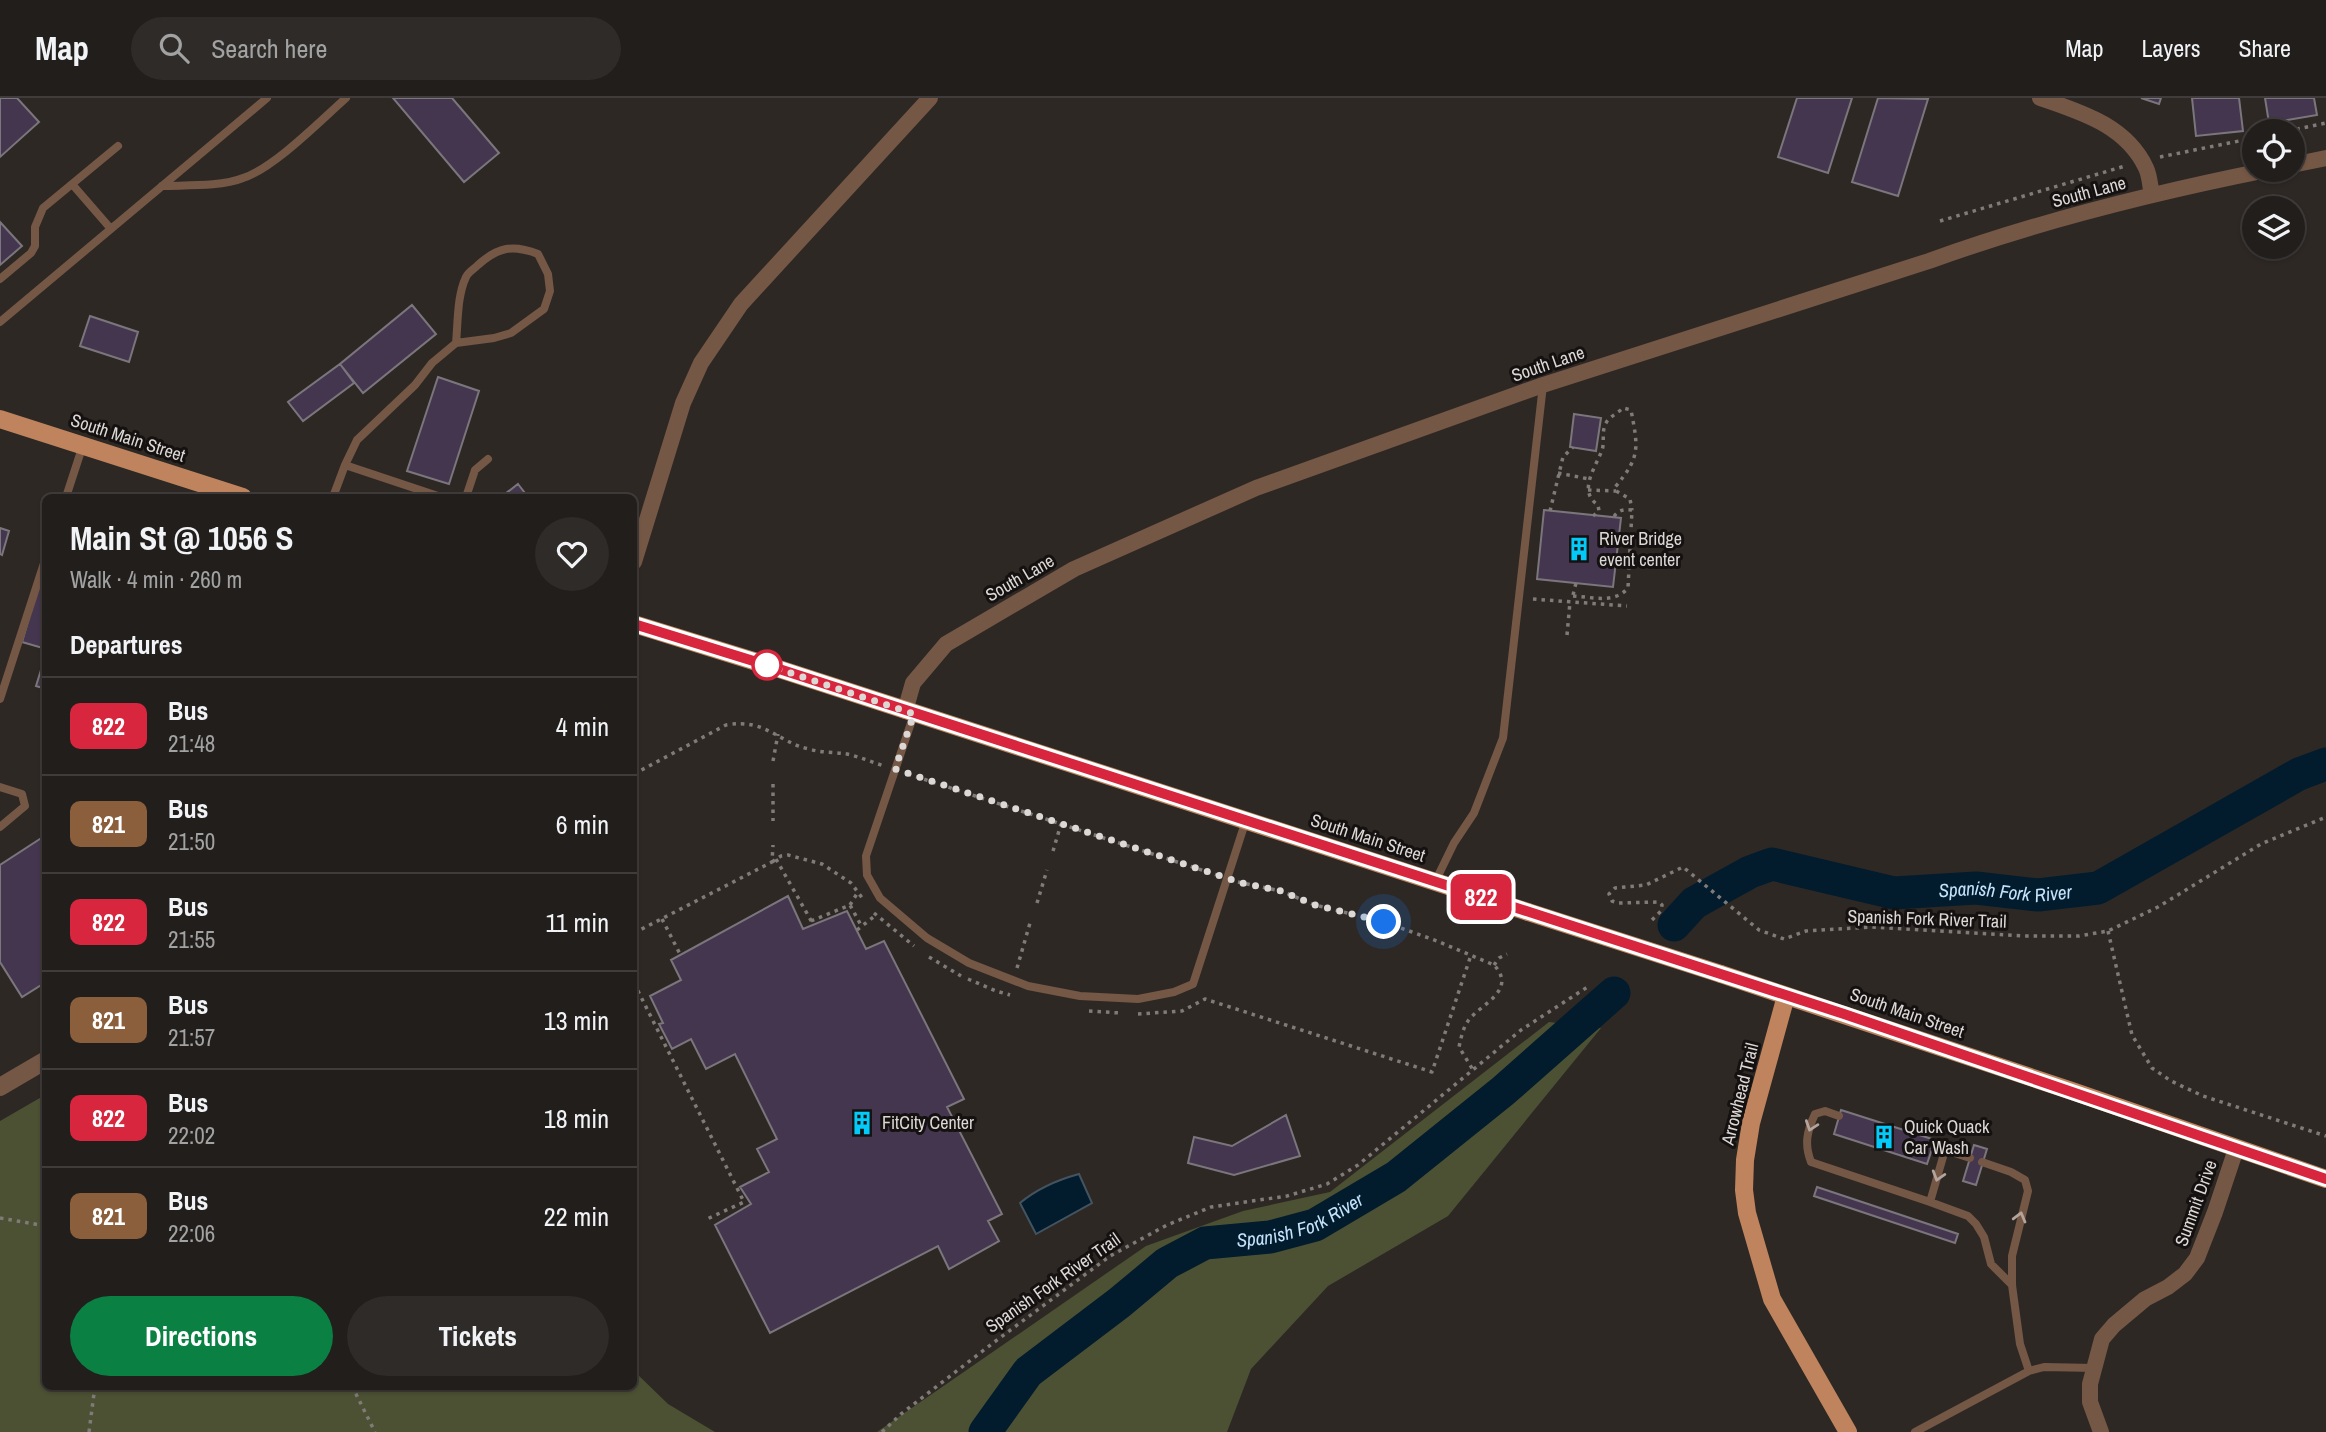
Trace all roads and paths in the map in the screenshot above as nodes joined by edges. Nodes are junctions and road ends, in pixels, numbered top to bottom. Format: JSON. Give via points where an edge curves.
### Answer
{"nodes":[{"id":1,"x":267,"y":98,"type":"edge"},
{"id":2,"x":346,"y":98,"type":"edge"},
{"id":3,"x":930,"y":98,"type":"edge"},
{"id":4,"x":2040,"y":98,"type":"edge"},
{"id":5,"x":2326,"y":124,"type":"edge"},
{"id":6,"x":2305,"y":128,"type":"edge"},
{"id":7,"x":2242,"y":140,"type":"edge"},
{"id":8,"x":118,"y":146,"type":"dead end"},
{"id":9,"x":2161,"y":157,"type":"dead end"},
{"id":10,"x":2326,"y":158,"type":"edge"},
{"id":11,"x":2305,"y":162,"type":"edge"},
{"id":12,"x":2119,"y":168,"type":"dead end"},
{"id":13,"x":2242,"y":175,"type":"edge"},
{"id":14,"x":72,"y":184,"type":"junction"},
{"id":15,"x":162,"y":186,"type":"junction"},
{"id":16,"x":2152,"y":195,"type":"junction"},
{"id":17,"x":1940,"y":221,"type":"dead end"},
{"id":18,"x":111,"y":229,"type":"junction"},
{"id":19,"x":0,"y":279,"type":"edge"},
{"id":20,"x":0,"y":322,"type":"edge"},
{"id":21,"x":456,"y":343,"type":"junction"},
{"id":22,"x":1543,"y":385,"type":"junction"},
{"id":23,"x":0,"y":419,"type":"edge"},
{"id":24,"x":83,"y":445,"type":"junction"},
{"id":25,"x":1573,"y":447,"type":"dead end"},
{"id":26,"x":488,"y":459,"type":"dead end"},
{"id":27,"x":345,"y":465,"type":"junction"},
{"id":28,"x":1558,"y":473,"type":"junction"},
{"id":29,"x":1589,"y":480,"type":"junction"},
{"id":30,"x":1588,"y":490,"type":"junction"},
{"id":31,"x":1616,"y":491,"type":"junction"},
{"id":32,"x":67,"y":494,"type":"edge"},
{"id":33,"x":234,"y":494,"type":"edge"},
{"id":34,"x":334,"y":494,"type":"edge"},
{"id":35,"x":433,"y":494,"type":"edge"},
{"id":36,"x":467,"y":494,"type":"edge"},
{"id":37,"x":1632,"y":510,"type":"junction"},
{"id":38,"x":1549,"y":511,"type":"dead end"},
{"id":39,"x":1593,"y":516,"type":"dead end"},
{"id":40,"x":1613,"y":518,"type":"dead end"},
{"id":41,"x":637,"y":552,"type":"edge"},
{"id":42,"x":42,"y":569,"type":"edge"},
{"id":43,"x":1576,"y":583,"type":"dead end"},
{"id":44,"x":1534,"y":587,"type":"dead end"},
{"id":45,"x":1573,"y":596,"type":"junction"},
{"id":46,"x":1570,"y":602,"type":"junction"},
{"id":47,"x":1627,"y":606,"type":"dead end"},
{"id":48,"x":637,"y":625,"type":"edge"},
{"id":49,"x":1567,"y":635,"type":"dead end"},
{"id":50,"x":0,"y":699,"type":"edge"},
{"id":51,"x":910,"y":713,"type":"junction"},
{"id":52,"x":778,"y":734,"type":"junction"},
{"id":53,"x":773,"y":761,"type":"dead end"},
{"id":54,"x":895,"y":769,"type":"junction"},
{"id":55,"x":637,"y":772,"type":"edge"},
{"id":56,"x":773,"y":784,"type":"dead end"},
{"id":57,"x":0,"y":787,"type":"edge"},
{"id":58,"x":2326,"y":817,"type":"edge"},
{"id":59,"x":1246,"y":820,"type":"junction"},
{"id":60,"x":773,"y":821,"type":"dead end"},
{"id":61,"x":1061,"y":824,"type":"junction"},
{"id":62,"x":0,"y":827,"type":"edge"},
{"id":63,"x":773,"y":845,"type":"dead end"},
{"id":64,"x":1053,"y":851,"type":"dead end"},
{"id":65,"x":776,"y":859,"type":"dead end"},
{"id":66,"x":1047,"y":870,"type":"dead end"},
{"id":67,"x":1228,"y":878,"type":"junction"},
{"id":68,"x":1435,"y":882,"type":"junction"},
{"id":69,"x":858,"y":892,"type":"dead end"},
{"id":70,"x":1037,"y":903,"type":"dead end"},
{"id":71,"x":850,"y":905,"type":"junction"},
{"id":72,"x":876,"y":915,"type":"dead end"},
{"id":73,"x":662,"y":919,"type":"junction"},
{"id":74,"x":1652,"y":920,"type":"dead end"},
{"id":75,"x":1030,"y":923,"type":"dead end"},
{"id":76,"x":862,"y":926,"type":"junction"},
{"id":77,"x":857,"y":930,"type":"dead end"},
{"id":78,"x":2109,"y":931,"type":"junction"},
{"id":79,"x":637,"y":932,"type":"edge"},
{"id":80,"x":680,"y":954,"type":"dead end"},
{"id":81,"x":1507,"y":954,"type":"dead end"},
{"id":82,"x":1494,"y":965,"type":"junction"},
{"id":83,"x":1017,"y":967,"type":"dead end"},
{"id":84,"x":1589,"y":986,"type":"dead end"},
{"id":85,"x":637,"y":989,"type":"edge"},
{"id":86,"x":1786,"y":996,"type":"junction"},
{"id":87,"x":42,"y":1062,"type":"edge"},
{"id":88,"x":1473,"y":1070,"type":"junction"},
{"id":89,"x":0,"y":1087,"type":"edge"},
{"id":90,"x":1839,"y":1116,"type":"dead end"},
{"id":91,"x":2326,"y":1136,"type":"edge"},
{"id":92,"x":1933,"y":1146,"type":"dead end"},
{"id":93,"x":2235,"y":1149,"type":"junction"},
{"id":94,"x":1945,"y":1150,"type":"junction"},
{"id":95,"x":1970,"y":1158,"type":"dead end"},
{"id":96,"x":1982,"y":1163,"type":"dead end"},
{"id":97,"x":2326,"y":1178,"type":"edge"},
{"id":98,"x":1930,"y":1202,"type":"junction"},
{"id":99,"x":0,"y":1218,"type":"edge"},
{"id":100,"x":707,"y":1219,"type":"dead end"},
{"id":101,"x":42,"y":1225,"type":"edge"},
{"id":102,"x":2012,"y":1285,"type":"junction"},
{"id":103,"x":2094,"y":1368,"type":"junction"},
{"id":104,"x":2029,"y":1371,"type":"junction"},
{"id":105,"x":94,"y":1390,"type":"edge"},
{"id":106,"x":354,"y":1390,"type":"edge"},
{"id":107,"x":89,"y":1432,"type":"edge"},
{"id":108,"x":375,"y":1432,"type":"edge"},
{"id":109,"x":883,"y":1432,"type":"edge"},
{"id":110,"x":1847,"y":1432,"type":"edge"},
{"id":111,"x":1915,"y":1432,"type":"edge"},
{"id":112,"x":2101,"y":1432,"type":"edge"}],
"edges":[{"from":1,"to":15,"type":"lane"},
{"from":2,"to":15,"type":"lane","via":[[267,166],[243,179]]},
{"from":3,"to":41,"type":"street","via":[[741,304],[701,363],[683,403]]},
{"from":4,"to":16,"type":"street","via":[[2094,117],[2115,131],[2147,170]]},
{"from":5,"to":6,"type":"path"},
{"from":7,"to":9,"type":"path"},
{"from":8,"to":14,"type":"lane"},
{"from":10,"to":11,"type":"street"},
{"from":12,"to":17,"type":"path"},
{"from":13,"to":16,"type":"street","name":"South Lane"},
{"from":14,"to":18,"type":"lane"},
{"from":14,"to":19,"type":"lane","via":[[43,208],[31,253]]},
{"from":15,"to":18,"type":"lane"},
{"from":16,"to":22,"type":"street","name":"South Lane","via":[[1985,241]]},
{"from":18,"to":20,"type":"lane"},
{"from":21,"to":21,"type":"lane","via":[[511,333],[544,309],[550,291],[538,254],[522,248],[503,249],[467,275]]},
{"from":21,"to":27,"type":"lane","via":[[357,440]]},
{"from":22,"to":51,"type":"street","name":"South Lane","via":[[1256,488],[1074,569],[946,644],[913,683]]},
{"from":22,"to":68,"type":"lane","via":[[1503,738],[1474,813]]},
{"from":23,"to":24,"type":"main road","name":"South Main Street"},
{"from":24,"to":32,"type":"lane"},
{"from":24,"to":33,"type":"main road","name":"South Main Street"},
{"from":25,"to":28,"type":"path","via":[[1563,457]]},
{"from":26,"to":36,"type":"lane","via":[[475,470]]},
{"from":27,"to":34,"type":"lane"},
{"from":27,"to":35,"type":"lane"},
{"from":28,"to":29,"type":"path"},
{"from":28,"to":38,"type":"path"},
{"from":29,"to":30,"type":"path"},
{"from":29,"to":31,"type":"path","via":[[1604,447],[1607,421],[1623,408],[1631,410],[1637,449],[1633,465]]},
{"from":30,"to":31,"type":"path"},
{"from":30,"to":39,"type":"path","via":[[1598,505]]},
{"from":31,"to":37,"type":"path","via":[[1630,499]]},
{"from":37,"to":40,"type":"path","via":[[1617,511]]},
{"from":37,"to":45,"type":"path","via":[[1628,588],[1621,596]]},
{"from":42,"to":50,"type":"lane"},
{"from":43,"to":45,"type":"path"},
{"from":44,"to":46,"type":"path","via":[[1533,600]]},
{"from":45,"to":46,"type":"path"},
{"from":46,"to":47,"type":"path"},
{"from":46,"to":49,"type":"path"},
{"from":48,"to":51,"type":"main road","name":"South Main Street"},
{"from":51,"to":54,"type":"lane"},
{"from":51,"to":59,"type":"main road","name":"South Main Street"},
{"from":52,"to":53,"type":"path"},
{"from":52,"to":54,"type":"path","via":[[795,745]]},
{"from":52,"to":55,"type":"path","via":[[740,723],[726,725]]},
{"from":54,"to":61,"type":"path"},
{"from":54,"to":67,"type":"lane","via":[[866,856],[867,875],[880,898],[927,938],[970,963],[1028,986],[1080,996],[1138,999],[1193,984]]},
{"from":56,"to":60,"type":"path"},
{"from":57,"to":62,"type":"lane","via":[[22,794],[25,806]]},
{"from":58,"to":78,"type":"path","name":"Spanish Fork River Trail","via":[[2261,844],[2158,907]]},
{"from":59,"to":67,"type":"lane"},
{"from":59,"to":68,"type":"main road","name":"South Main Street"},
{"from":61,"to":64,"type":"path"},
{"from":61,"to":67,"type":"path"},
{"from":63,"to":73,"type":"path","via":[[772,862]]},
{"from":65,"to":71,"type":"path","via":[[812,923]]},
{"from":66,"to":70,"type":"path"},
{"from":67,"to":82,"type":"path","via":[[1384,922]]},
{"from":68,"to":86,"type":"main road","name":"South Main Street","bridge":true},
{"from":69,"to":71,"type":"path"},
{"from":71,"to":76,"type":"path"},
{"from":72,"to":76,"type":"path"},
{"from":73,"to":79,"type":"path"},
{"from":73,"to":80,"type":"path"},
{"from":74,"to":78,"type":"path","name":"Spanish Fork River Trail","via":[[1661,911],[1659,902],[1618,903],[1609,894],[1615,888],[1646,885],[1683,867],[1759,930],[1784,939],[1806,931],[1871,927],[2024,936]]},
{"from":75,"to":83,"type":"path"},
{"from":76,"to":77,"type":"path"},
{"from":78,"to":91,"type":"path","via":[[2133,1035],[2152,1068],[2203,1096]]},
{"from":81,"to":82,"type":"path"},
{"from":82,"to":88,"type":"path","via":[[1502,982],[1498,992],[1466,1022],[1462,1035],[1460,1047]]},
{"from":84,"to":88,"type":"path","name":"Spanish Fork River Trail","via":[[1521,1030]]},
{"from":85,"to":100,"type":"path","via":[[744,1202]]},
{"from":86,"to":93,"type":"main road","name":"South Main Street"},
{"from":86,"to":110,"type":"main road","name":"Arrowhead Trail","via":[[1751,1123],[1745,1160],[1746,1213],[1772,1298]]},
{"from":87,"to":89,"type":"street"},
{"from":88,"to":109,"type":"path","name":"Spanish Fork River Trail","via":[[1358,1165],[1327,1184],[1287,1196],[1212,1207],[1110,1256]]},
{"from":90,"to":98,"type":"lane","one_way":true,"via":[[1825,1111],[1815,1114],[1806,1145],[1811,1162]]},
{"from":92,"to":94,"type":"lane"},
{"from":93,"to":97,"type":"main road","name":"South Main Street"},
{"from":93,"to":103,"type":"street","name":"Summit Drive","via":[[2197,1258],[2185,1274],[2114,1325],[2102,1339]]},
{"from":94,"to":95,"type":"lane"},
{"from":94,"to":98,"type":"lane","one_way":true},
{"from":102,"to":96,"type":"lane","one_way":true,"via":[[2012,1256],[2028,1191],[2025,1180]]},
{"from":98,"to":102,"type":"lane","via":[[1968,1216],[1976,1224],[1991,1264]]},
{"from":99,"to":101,"type":"path"},
{"from":102,"to":104,"type":"lane","via":[[2020,1345]]},
{"from":103,"to":104,"type":"lane"},
{"from":103,"to":112,"type":"street","name":"Summit Drive","via":[[2090,1402]]},
{"from":104,"to":111,"type":"lane"},
{"from":105,"to":107,"type":"path"},
{"from":106,"to":108,"type":"path"}]}
